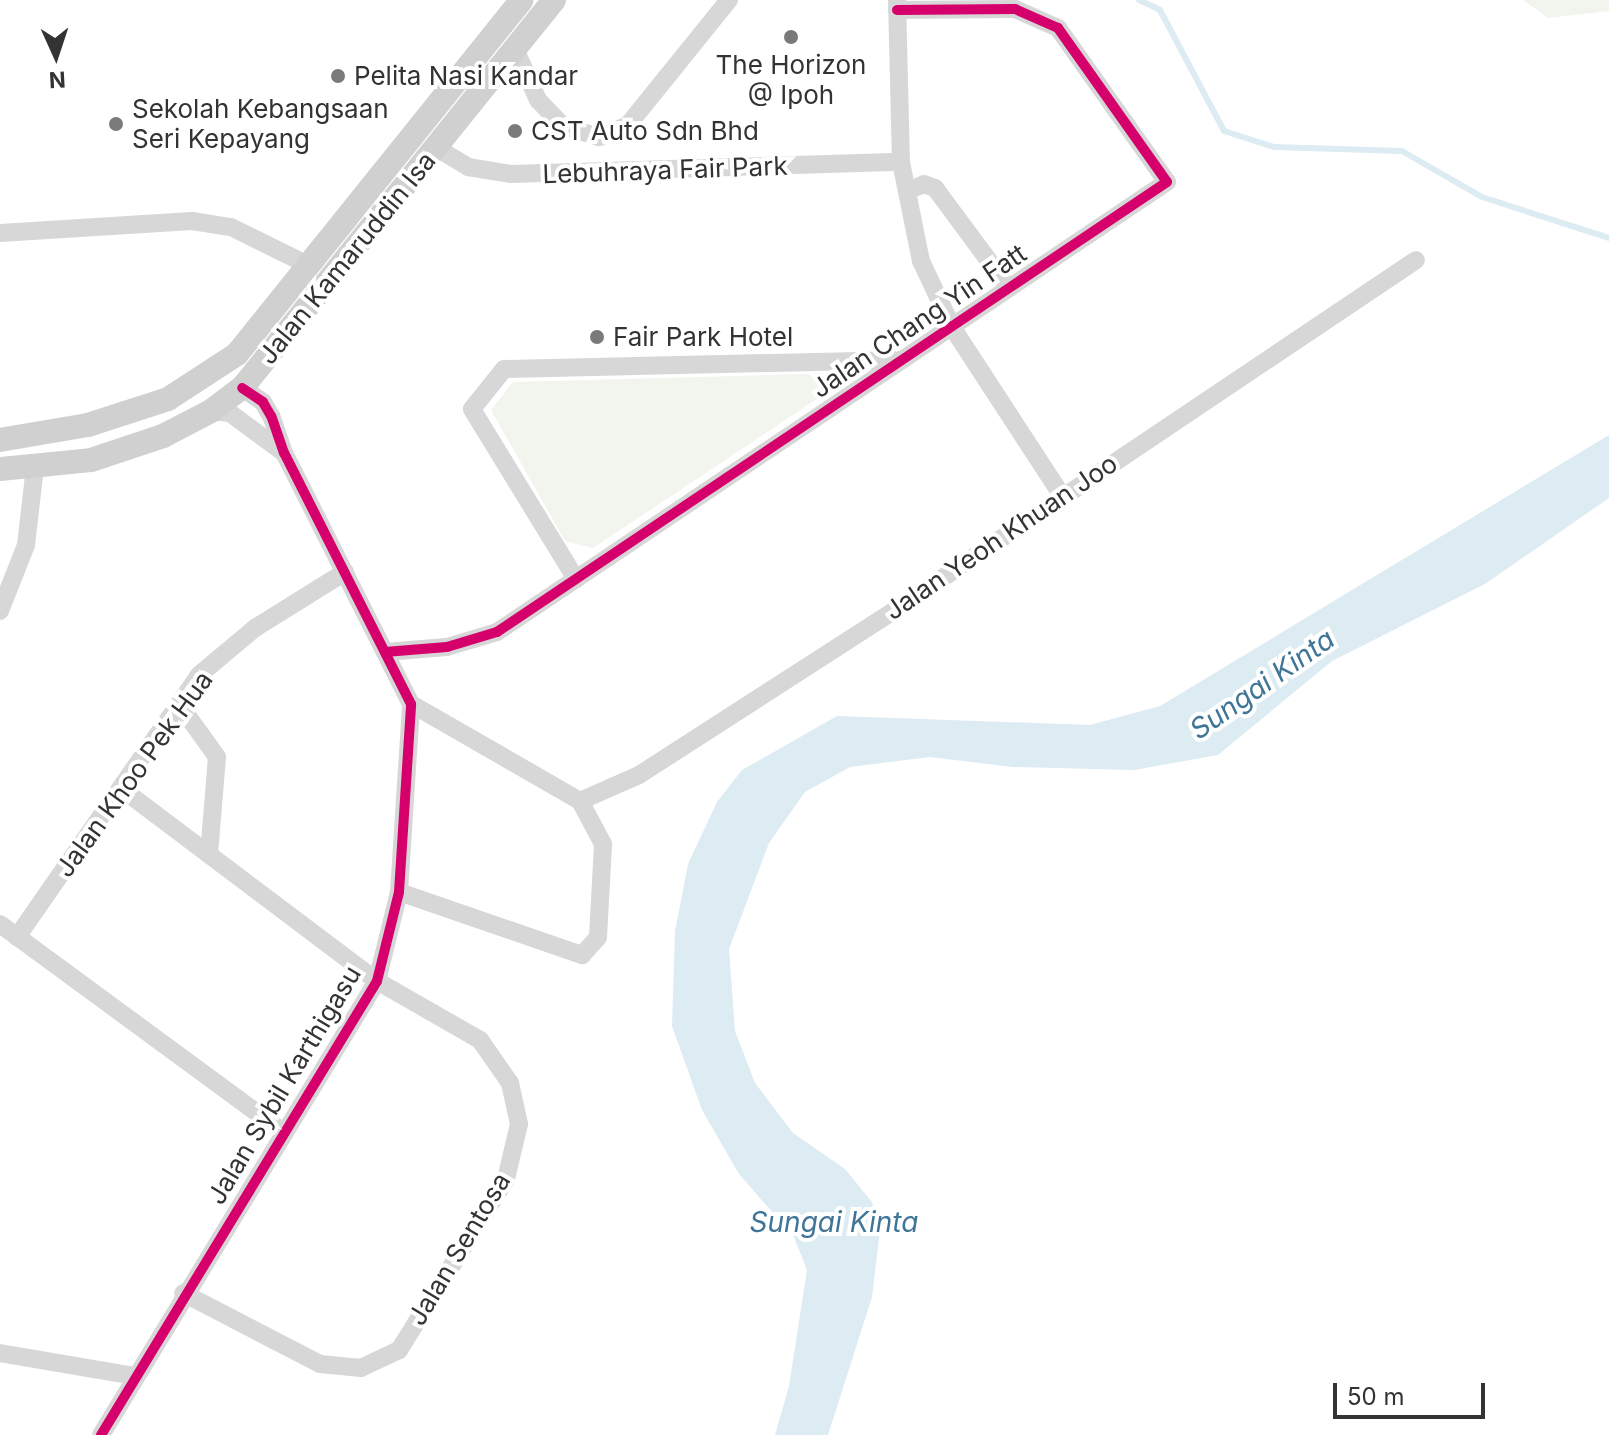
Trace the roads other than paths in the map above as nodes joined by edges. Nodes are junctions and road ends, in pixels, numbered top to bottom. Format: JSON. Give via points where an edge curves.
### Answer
{"nodes":[{"id":1,"x":522,"y":0,"type":"edge"},
{"id":2,"x":554,"y":0,"type":"edge"},
{"id":3,"x":729,"y":0,"type":"edge"},
{"id":4,"x":897,"y":5,"type":"edge"},
{"id":5,"x":515,"y":49,"type":"junction"},
{"id":6,"x":435,"y":147,"type":"junction"},
{"id":7,"x":901,"y":162,"type":"junction"},
{"id":8,"x":907,"y":191,"type":"junction"},
{"id":9,"x":0,"y":233,"type":"edge"},
{"id":10,"x":1416,"y":260,"type":"dead end"},
{"id":11,"x":310,"y":266,"type":"junction"},
{"id":12,"x":331,"y":280,"type":"junction"},
{"id":13,"x":1009,"y":288,"type":"junction"},
{"id":14,"x":952,"y":327,"type":"junction"},
{"id":15,"x":902,"y":360,"type":"junction"},
{"id":16,"x":242,"y":388,"type":"junction"},
{"id":17,"x":168,"y":399,"type":"junction"},
{"id":18,"x":211,"y":411,"type":"junction"},
{"id":19,"x":88,"y":425,"type":"junction"},
{"id":20,"x":0,"y":440,"type":"edge"},
{"id":21,"x":284,"y":453,"type":"junction"},
{"id":22,"x":35,"y":467,"type":"junction"},
{"id":23,"x":0,"y":469,"type":"edge"},
{"id":24,"x":1061,"y":494,"type":"junction"},
{"id":25,"x":345,"y":572,"type":"junction"},
{"id":26,"x":576,"y":579,"type":"junction"},
{"id":27,"x":0,"y":611,"type":"edge"},
{"id":28,"x":385,"y":652,"type":"junction"},
{"id":29,"x":179,"y":704,"type":"junction"},
{"id":30,"x":411,"y":704,"type":"junction"},
{"id":31,"x":122,"y":789,"type":"junction"},
{"id":32,"x":580,"y":801,"type":"junction"},
{"id":33,"x":209,"y":855,"type":"junction"},
{"id":34,"x":399,"y":892,"type":"junction"},
{"id":35,"x":0,"y":924,"type":"edge"},
{"id":36,"x":17,"y":937,"type":"junction"},
{"id":37,"x":377,"y":981,"type":"junction"},
{"id":38,"x":284,"y":1133,"type":"junction"},
{"id":39,"x":183,"y":1293,"type":"junction"},
{"id":40,"x":0,"y":1353,"type":"edge"},
{"id":41,"x":134,"y":1376,"type":"junction"},
{"id":42,"x":101,"y":1435,"type":"edge"}],
"edges":[{"from":1,"to":11,"type":"main road","name":"Jalan Kamaruddin Isa"},
{"from":2,"to":5,"type":"main road","name":"Jalan Kamaruddin Isa"},
{"from":3,"to":5,"type":"street","via":[[628,125],[599,137],[563,126],[538,100]]},
{"from":4,"to":7,"type":"street"},
{"from":4,"to":13,"type":"street","name":"Jalan Chang Yin Fatt","via":[[1015,9],[1058,28],[1167,182]]},
{"from":5,"to":6,"type":"main road","name":"Jalan Kamaruddin Isa"},
{"from":6,"to":7,"type":"street","name":"Lebuhraya Fair Park","via":[[468,167],[511,174]]},
{"from":6,"to":12,"type":"main road","name":"Jalan Kamaruddin Isa"},
{"from":7,"to":8,"type":"street"},
{"from":8,"to":13,"type":"street","via":[[924,184],[935,188]]},
{"from":8,"to":14,"type":"street","via":[[921,261]]},
{"from":9,"to":11,"type":"street","via":[[192,221],[231,227]]},
{"from":10,"to":24,"type":"street","name":"Jalan Yeoh Khuan Joo"},
{"from":11,"to":12,"type":"main road"},
{"from":11,"to":17,"type":"main road","name":"Jalan Kamaruddin Isa","via":[[237,354]]},
{"from":12,"to":16,"type":"main road","name":"Jalan Kamaruddin Isa"},
{"from":13,"to":14,"type":"street","name":"Jalan Chang Yin Fatt"},
{"from":14,"to":15,"type":"street","name":"Jalan Chang Yin Fatt"},
{"from":14,"to":24,"type":"street"},
{"from":15,"to":26,"type":"street","name":"Jalan Chang Yin Fatt"},
{"from":15,"to":26,"type":"street","name":"Jalan Chang Yin Fatt","via":[[504,369],[472,409]]},
{"from":16,"to":17,"type":"main road","via":[[220,386],[186,403]]},
{"from":16,"to":18,"type":"main road","name":"Jalan Kamaruddin Isa"},
{"from":16,"to":21,"type":"street","via":[[263,402]]},
{"from":17,"to":19,"type":"main road","name":"Jalan Kamaruddin Isa"},
{"from":18,"to":21,"type":"street","via":[[230,413]]},
{"from":18,"to":22,"type":"main road","name":"Jalan Kamaruddin Isa","via":[[163,436],[91,460]]},
{"from":19,"to":20,"type":"main road","name":"Jalan Kamaruddin Isa"},
{"from":19,"to":22,"type":"main road","via":[[47,452]]},
{"from":21,"to":25,"type":"street"},
{"from":22,"to":23,"type":"main road","name":"Jalan Kamaruddin Isa"},
{"from":22,"to":27,"type":"street","via":[[26,545]]},
{"from":24,"to":32,"type":"street","name":"Jalan Yeoh Khuan Joo","via":[[892,612],[639,775]]},
{"from":25,"to":28,"type":"street"},
{"from":25,"to":29,"type":"street","name":"Jalan Khoo Pek Hua","via":[[255,628],[199,675]]},
{"from":26,"to":28,"type":"street","name":"Jalan Chang Yin Fatt","via":[[497,632],[447,647]]},
{"from":28,"to":30,"type":"street"},
{"from":29,"to":31,"type":"street","name":"Jalan Khoo Pek Hua"},
{"from":29,"to":33,"type":"street","via":[[217,757]]},
{"from":30,"to":32,"type":"street"},
{"from":30,"to":34,"type":"street","name":"Jalan Sybil Karthigasu"},
{"from":31,"to":33,"type":"street","name":"Jalan Sentosa"},
{"from":31,"to":36,"type":"street","name":"Jalan Khoo Pek Hua"},
{"from":32,"to":34,"type":"street","via":[[603,844],[598,937],[582,955]]},
{"from":33,"to":37,"type":"street","name":"Jalan Sentosa"},
{"from":34,"to":37,"type":"street","name":"Jalan Sybil Karthigasu"},
{"from":35,"to":36,"type":"street"},
{"from":36,"to":38,"type":"street"},
{"from":37,"to":38,"type":"street","name":"Jalan Sybil Karthigasu"},
{"from":37,"to":39,"type":"street","name":"Jalan Sentosa","via":[[480,1040],[510,1083],[519,1124],[506,1179],[399,1350],[361,1368],[320,1364]]},
{"from":38,"to":39,"type":"street","name":"Jalan Sybil Karthigasu"},
{"from":39,"to":41,"type":"street","name":"Jalan Sybil Karthigasu"},
{"from":40,"to":41,"type":"street"},
{"from":41,"to":42,"type":"street","name":"Jalan Sybil Karthigasu"}]}
